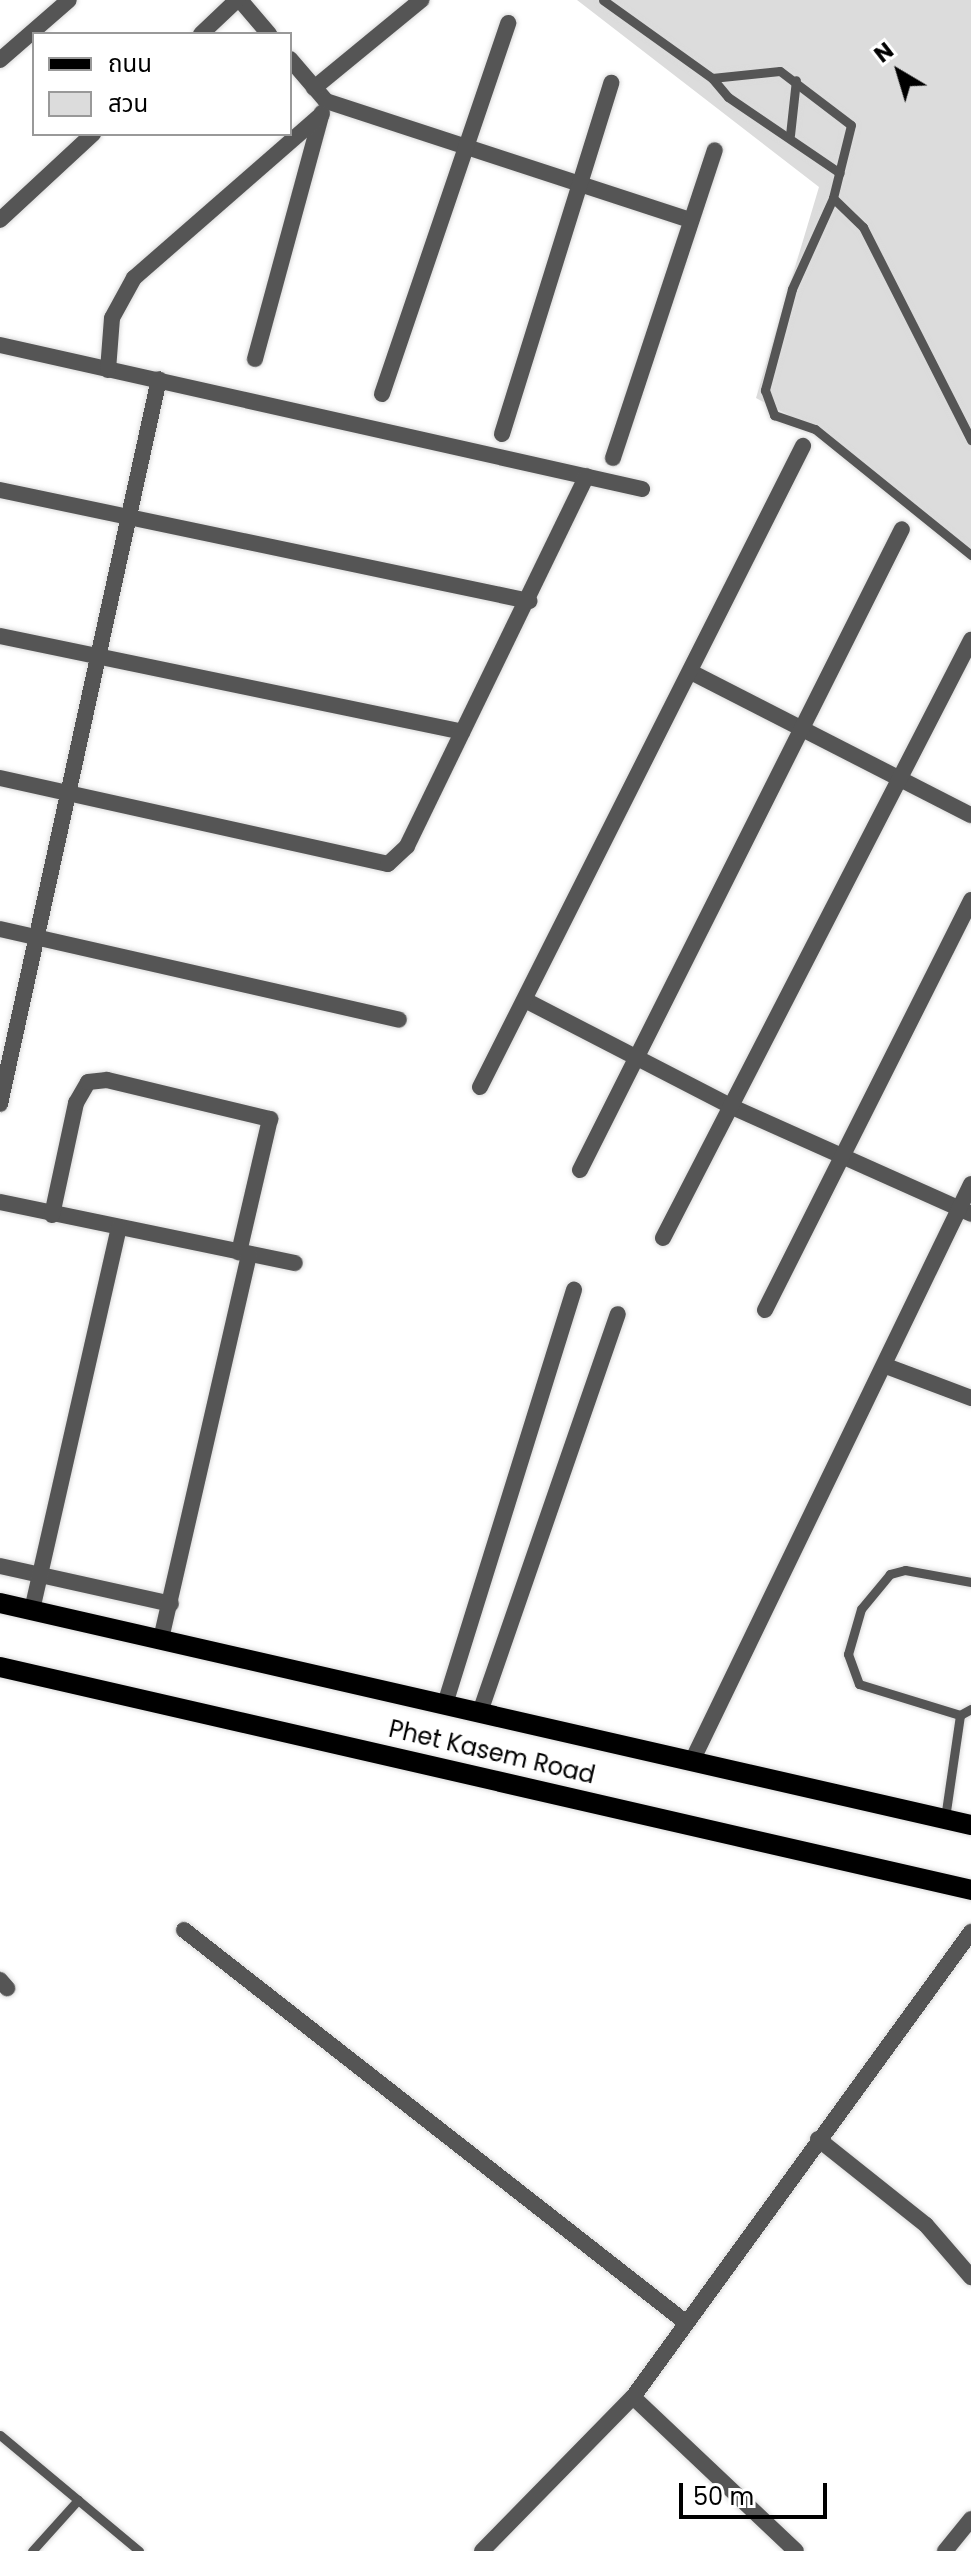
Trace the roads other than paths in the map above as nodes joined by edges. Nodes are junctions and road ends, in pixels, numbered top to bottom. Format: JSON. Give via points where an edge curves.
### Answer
{"nodes":[{"id":1,"x":69,"y":0,"type":"edge"},
{"id":2,"x":238,"y":0,"type":"edge"},
{"id":3,"x":421,"y":0,"type":"edge"},
{"id":4,"x":603,"y":0,"type":"edge"},
{"id":5,"x":508,"y":23,"type":"dead end"},
{"id":6,"x":32,"y":32,"type":"edge"},
{"id":7,"x":32,"y":32,"type":"edge"},
{"id":8,"x":203,"y":32,"type":"edge"},
{"id":9,"x":267,"y":32,"type":"edge"},
{"id":10,"x":0,"y":60,"type":"edge"},
{"id":11,"x":292,"y":61,"type":"edge"},
{"id":12,"x":712,"y":78,"type":"junction"},
{"id":13,"x":796,"y":80,"type":"junction"},
{"id":14,"x":611,"y":83,"type":"dead end"},
{"id":15,"x":314,"y":88,"type":"junction"},
{"id":16,"x":324,"y":107,"type":"junction"},
{"id":17,"x":790,"y":135,"type":"junction"},
{"id":18,"x":91,"y":136,"type":"edge"},
{"id":19,"x":292,"y":136,"type":"edge"},
{"id":20,"x":292,"y":136,"type":"edge"},
{"id":21,"x":467,"y":143,"type":"junction"},
{"id":22,"x":715,"y":150,"type":"dead end"},
{"id":23,"x":840,"y":173,"type":"junction"},
{"id":24,"x":578,"y":183,"type":"junction"},
{"id":25,"x":833,"y":198,"type":"junction"},
{"id":26,"x":688,"y":219,"type":"junction"},
{"id":27,"x":0,"y":220,"type":"edge"},
{"id":28,"x":0,"y":345,"type":"edge"},
{"id":29,"x":255,"y":359,"type":"dead end"},
{"id":30,"x":108,"y":370,"type":"junction"},
{"id":31,"x":159,"y":379,"type":"junction"},
{"id":32,"x":382,"y":394,"type":"dead end"},
{"id":33,"x":502,"y":434,"type":"dead end"},
{"id":34,"x":971,"y":440,"type":"edge"},
{"id":35,"x":803,"y":446,"type":"dead end"},
{"id":36,"x":613,"y":458,"type":"dead end"},
{"id":37,"x":587,"y":476,"type":"junction"},
{"id":38,"x":642,"y":489,"type":"dead end"},
{"id":39,"x":0,"y":490,"type":"edge"},
{"id":40,"x":126,"y":516,"type":"junction"},
{"id":41,"x":902,"y":529,"type":"dead end"},
{"id":42,"x":971,"y":555,"type":"edge"},
{"id":43,"x":529,"y":601,"type":"junction"},
{"id":44,"x":0,"y":636,"type":"edge"},
{"id":45,"x":971,"y":640,"type":"edge"},
{"id":46,"x":97,"y":656,"type":"junction"},
{"id":47,"x":691,"y":672,"type":"junction"},
{"id":48,"x":801,"y":729,"type":"junction"},
{"id":49,"x":462,"y":732,"type":"junction"},
{"id":50,"x":0,"y":778,"type":"edge"},
{"id":51,"x":901,"y":782,"type":"junction"},
{"id":52,"x":68,"y":792,"type":"junction"},
{"id":53,"x":971,"y":815,"type":"edge"},
{"id":54,"x":971,"y":900,"type":"edge"},
{"id":55,"x":0,"y":929,"type":"edge"},
{"id":56,"x":34,"y":938,"type":"junction"},
{"id":57,"x":525,"y":1000,"type":"junction"},
{"id":58,"x":399,"y":1020,"type":"dead end"},
{"id":59,"x":636,"y":1057,"type":"junction"},
{"id":60,"x":480,"y":1087,"type":"dead end"},
{"id":61,"x":0,"y":1104,"type":"edge"},
{"id":62,"x":730,"y":1106,"type":"junction"},
{"id":63,"x":841,"y":1158,"type":"junction"},
{"id":64,"x":580,"y":1170,"type":"dead end"},
{"id":65,"x":971,"y":1184,"type":"edge"},
{"id":66,"x":0,"y":1202,"type":"edge"},
{"id":67,"x":965,"y":1211,"type":"edge"},
{"id":68,"x":52,"y":1215,"type":"junction"},
{"id":69,"x":119,"y":1228,"type":"junction"},
{"id":70,"x":663,"y":1238,"type":"dead end"},
{"id":71,"x":244,"y":1253,"type":"junction"},
{"id":72,"x":295,"y":1263,"type":"dead end"},
{"id":73,"x":574,"y":1290,"type":"dead end"},
{"id":74,"x":765,"y":1310,"type":"dead end"},
{"id":75,"x":618,"y":1314,"type":"dead end"},
{"id":76,"x":886,"y":1366,"type":"junction"},
{"id":77,"x":971,"y":1398,"type":"edge"},
{"id":78,"x":0,"y":1566,"type":"edge"},
{"id":79,"x":39,"y":1575,"type":"junction"},
{"id":80,"x":971,"y":1582,"type":"edge"},
{"id":81,"x":0,"y":1603,"type":"edge"},
{"id":82,"x":171,"y":1604,"type":"junction"},
{"id":83,"x":32,"y":1610,"type":"junction"},
{"id":84,"x":161,"y":1639,"type":"junction"},
{"id":85,"x":0,"y":1667,"type":"edge"},
{"id":86,"x":445,"y":1704,"type":"junction"},
{"id":87,"x":971,"y":1709,"type":"edge"},
{"id":88,"x":480,"y":1712,"type":"junction"},
{"id":89,"x":960,"y":1715,"type":"junction"},
{"id":90,"x":692,"y":1761,"type":"junction"},
{"id":91,"x":945,"y":1819,"type":"junction"},
{"id":92,"x":971,"y":1825,"type":"edge"},
{"id":93,"x":971,"y":1890,"type":"edge"},
{"id":94,"x":184,"y":1930,"type":"dead end"},
{"id":95,"x":971,"y":1932,"type":"edge"},
{"id":96,"x":818,"y":2139,"type":"junction"},
{"id":97,"x":971,"y":2277,"type":"edge"},
{"id":98,"x":684,"y":2321,"type":"junction"},
{"id":99,"x":633,"y":2397,"type":"junction"},
{"id":100,"x":0,"y":2435,"type":"edge"},
{"id":101,"x":78,"y":2500,"type":"junction"},
{"id":102,"x":971,"y":2519,"type":"edge"},
{"id":103,"x":32,"y":2551,"type":"edge"},
{"id":104,"x":139,"y":2551,"type":"edge"},
{"id":105,"x":482,"y":2551,"type":"edge"},
{"id":106,"x":796,"y":2551,"type":"edge"},
{"id":107,"x":945,"y":2551,"type":"edge"}],
"edges":[{"from":1,"to":7,"type":"street"},
{"from":2,"to":8,"type":"street"},
{"from":2,"to":9,"type":"street"},
{"from":3,"to":15,"type":"street"},
{"from":4,"to":12,"type":"lane"},
{"from":5,"to":21,"type":"street"},
{"from":6,"to":10,"type":"street"},
{"from":11,"to":15,"type":"street"},
{"from":12,"to":13,"type":"lane","via":[[780,71]]},
{"from":12,"to":17,"type":"lane","via":[[728,97]]},
{"from":13,"to":17,"type":"lane"},
{"from":13,"to":23,"type":"lane","via":[[851,125]]},
{"from":14,"to":24,"type":"street"},
{"from":15,"to":16,"type":"street"},
{"from":16,"to":19,"type":"street"},
{"from":16,"to":21,"type":"street"},
{"from":16,"to":29,"type":"street"},
{"from":17,"to":23,"type":"lane"},
{"from":18,"to":27,"type":"street"},
{"from":20,"to":30,"type":"street","via":[[134,278],[112,318]]},
{"from":21,"to":24,"type":"street"},
{"from":21,"to":32,"type":"street"},
{"from":22,"to":26,"type":"street"},
{"from":23,"to":25,"type":"lane"},
{"from":24,"to":26,"type":"street"},
{"from":24,"to":33,"type":"street"},
{"from":25,"to":34,"type":"lane","via":[[863,227]]},
{"from":25,"to":42,"type":"lane","via":[[792,289],[765,390],[774,415],[815,429]]},
{"from":26,"to":36,"type":"street"},
{"from":28,"to":30,"type":"street"},
{"from":30,"to":31,"type":"street"},
{"from":31,"to":37,"type":"street"},
{"from":31,"to":40,"type":"street"},
{"from":35,"to":47,"type":"street"},
{"from":37,"to":38,"type":"street"},
{"from":37,"to":43,"type":"street"},
{"from":39,"to":40,"type":"street"},
{"from":40,"to":43,"type":"street"},
{"from":40,"to":46,"type":"street"},
{"from":41,"to":48,"type":"street"},
{"from":43,"to":49,"type":"street"},
{"from":44,"to":46,"type":"street"},
{"from":45,"to":51,"type":"street"},
{"from":46,"to":49,"type":"street"},
{"from":46,"to":52,"type":"street"},
{"from":47,"to":48,"type":"street"},
{"from":47,"to":57,"type":"street"},
{"from":48,"to":51,"type":"street"},
{"from":48,"to":59,"type":"street"},
{"from":49,"to":52,"type":"street","via":[[407,846],[388,864]]},
{"from":50,"to":52,"type":"street"},
{"from":51,"to":53,"type":"street"},
{"from":51,"to":62,"type":"street"},
{"from":52,"to":56,"type":"street"},
{"from":54,"to":63,"type":"street"},
{"from":55,"to":56,"type":"street"},
{"from":56,"to":58,"type":"street"},
{"from":56,"to":61,"type":"street"},
{"from":57,"to":59,"type":"street"},
{"from":57,"to":60,"type":"street"},
{"from":59,"to":62,"type":"street"},
{"from":59,"to":64,"type":"street"},
{"from":62,"to":63,"type":"street"},
{"from":62,"to":70,"type":"street"},
{"from":63,"to":67,"type":"street"},
{"from":63,"to":74,"type":"street"},
{"from":65,"to":67,"type":"street"},
{"from":66,"to":68,"type":"street"},
{"from":67,"to":76,"type":"street"},
{"from":68,"to":69,"type":"street"},
{"from":68,"to":71,"type":"street","via":[[76,1103],[88,1082],[107,1080],[270,1119]]},
{"from":69,"to":71,"type":"street"},
{"from":69,"to":79,"type":"street"},
{"from":71,"to":72,"type":"street"},
{"from":71,"to":82,"type":"street"},
{"from":73,"to":86,"type":"street"},
{"from":75,"to":88,"type":"street"},
{"from":76,"to":77,"type":"street"},
{"from":76,"to":90,"type":"street"},
{"from":78,"to":79,"type":"street"},
{"from":79,"to":82,"type":"street"},
{"from":79,"to":83,"type":"street"},
{"from":80,"to":89,"type":"lane","via":[[905,1570],[890,1574],[861,1609],[848,1654],[859,1684]]},
{"from":81,"to":83,"type":"main road","name":"Phet Kasem Road"},
{"from":82,"to":84,"type":"street"},
{"from":83,"to":84,"type":"main road","name":"Phet Kasem Road"},
{"from":84,"to":86,"type":"main road","name":"Phet Kasem Road"},
{"from":85,"to":93,"type":"main road","name":"Phet Kasem Road"},
{"from":86,"to":88,"type":"main road","name":"Phet Kasem Road"},
{"from":87,"to":89,"type":"lane"},
{"from":88,"to":90,"type":"main road","name":"Phet Kasem Road"},
{"from":89,"to":91,"type":"lane"},
{"from":90,"to":91,"type":"main road","name":"Phet Kasem Road"},
{"from":91,"to":92,"type":"main road","name":"Phet Kasem Road"},
{"from":94,"to":98,"type":"street"},
{"from":95,"to":96,"type":"street"},
{"from":96,"to":97,"type":"street","via":[[926,2225]]},
{"from":96,"to":98,"type":"street"},
{"from":98,"to":99,"type":"street"},
{"from":99,"to":105,"type":"street"},
{"from":99,"to":106,"type":"street"},
{"from":100,"to":101,"type":"lane"},
{"from":101,"to":103,"type":"lane"},
{"from":101,"to":104,"type":"lane"},
{"from":102,"to":107,"type":"street"}]}
